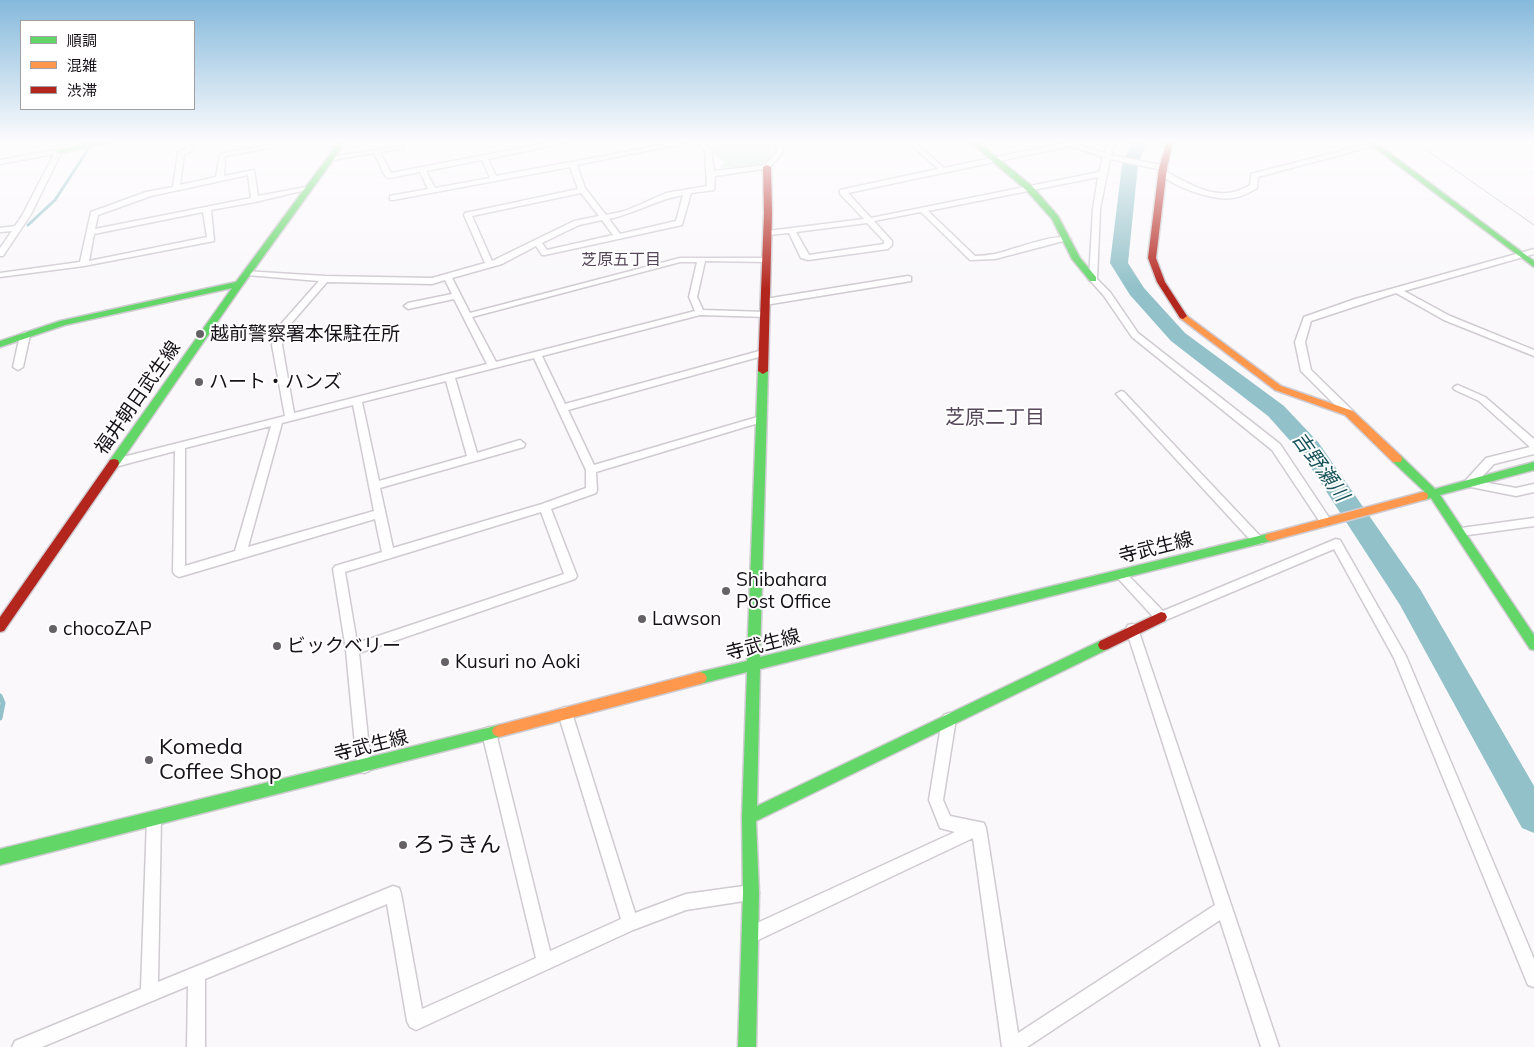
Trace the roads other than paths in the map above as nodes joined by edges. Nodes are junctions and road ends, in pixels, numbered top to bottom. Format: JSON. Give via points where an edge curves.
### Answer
{"nodes":[{"id":1,"x":38,"y":191,"type":"edge"},
{"id":2,"x":163,"y":191,"type":"edge"},
{"id":3,"x":254,"y":191,"type":"edge"},
{"id":4,"x":297,"y":191,"type":"edge"},
{"id":5,"x":305,"y":191,"type":"edge"},
{"id":6,"x":428,"y":191,"type":"edge"},
{"id":7,"x":579,"y":191,"type":"edge"},
{"id":8,"x":584,"y":191,"type":"edge"},
{"id":9,"x":695,"y":191,"type":"edge"},
{"id":10,"x":767,"y":191,"type":"edge"},
{"id":11,"x":848,"y":191,"type":"edge"},
{"id":12,"x":1014,"y":191,"type":"edge"},
{"id":13,"x":1031,"y":191,"type":"edge"},
{"id":14,"x":1099,"y":191,"type":"edge"},
{"id":15,"x":1160,"y":191,"type":"edge"},
{"id":16,"x":1201,"y":191,"type":"edge"},
{"id":17,"x":1245,"y":191,"type":"edge"},
{"id":18,"x":1437,"y":191,"type":"edge"},
{"id":19,"x":688,"y":192,"type":"junction"},
{"id":20,"x":394,"y":198,"type":"dead end"},
{"id":21,"x":255,"y":200,"type":"junction"},
{"id":22,"x":922,"y":209,"type":"junction"},
{"id":23,"x":207,"y":210,"type":"junction"},
{"id":24,"x":603,"y":216,"type":"junction"},
{"id":25,"x":868,"y":220,"type":"junction"},
{"id":26,"x":18,"y":228,"type":"junction"},
{"id":27,"x":0,"y":230,"type":"edge"},
{"id":28,"x":91,"y":232,"type":"junction"},
{"id":29,"x":792,"y":232,"type":"junction"},
{"id":30,"x":768,"y":233,"type":"junction"},
{"id":31,"x":618,"y":236,"type":"junction"},
{"id":32,"x":1067,"y":239,"type":"junction"},
{"id":33,"x":538,"y":243,"type":"junction"},
{"id":34,"x":1534,"y":251,"type":"edge"},
{"id":35,"x":0,"y":254,"type":"edge"},
{"id":36,"x":1521,"y":256,"type":"junction"},
{"id":37,"x":702,"y":260,"type":"junction"},
{"id":38,"x":767,"y":260,"type":"junction"},
{"id":39,"x":84,"y":264,"type":"junction"},
{"id":40,"x":490,"y":265,"type":"junction"},
{"id":41,"x":1534,"y":265,"type":"edge"},
{"id":42,"x":247,"y":273,"type":"junction"},
{"id":43,"x":0,"y":274,"type":"edge"},
{"id":44,"x":448,"y":278,"type":"junction"},
{"id":45,"x":325,"y":279,"type":"junction"},
{"id":46,"x":908,"y":279,"type":"dead end"},
{"id":47,"x":1093,"y":279,"type":"junction"},
{"id":48,"x":239,"y":284,"type":"junction"},
{"id":49,"x":1397,"y":290,"type":"junction"},
{"id":50,"x":455,"y":296,"type":"junction"},
{"id":51,"x":765,"y":302,"type":"junction"},
{"id":52,"x":408,"y":306,"type":"dead end"},
{"id":53,"x":700,"y":312,"type":"junction"},
{"id":54,"x":764,"y":315,"type":"junction"},
{"id":55,"x":466,"y":316,"type":"junction"},
{"id":56,"x":25,"y":335,"type":"junction"},
{"id":57,"x":0,"y":344,"type":"edge"},
{"id":58,"x":763,"y":353,"type":"junction"},
{"id":59,"x":1534,"y":353,"type":"edge"},
{"id":60,"x":537,"y":355,"type":"junction"},
{"id":61,"x":493,"y":366,"type":"junction"},
{"id":62,"x":18,"y":367,"type":"dead end"},
{"id":63,"x":450,"y":377,"type":"junction"},
{"id":64,"x":1458,"y":388,"type":"dead end"},
{"id":65,"x":1121,"y":394,"type":"dead end"},
{"id":66,"x":357,"y":401,"type":"junction"},
{"id":67,"x":562,"y":408,"type":"junction"},
{"id":68,"x":1349,"y":413,"type":"junction"},
{"id":69,"x":290,"y":418,"type":"junction"},
{"id":70,"x":761,"y":420,"type":"junction"},
{"id":71,"x":277,"y":422,"type":"junction"},
{"id":72,"x":520,"y":444,"type":"dead end"},
{"id":73,"x":1534,"y":445,"type":"edge"},
{"id":74,"x":180,"y":447,"type":"junction"},
{"id":75,"x":1534,"y":450,"type":"edge"},
{"id":76,"x":473,"y":458,"type":"junction"},
{"id":77,"x":115,"y":463,"type":"junction"},
{"id":78,"x":1534,"y":466,"type":"edge"},
{"id":79,"x":591,"y":470,"type":"junction"},
{"id":80,"x":1470,"y":483,"type":"junction"},
{"id":81,"x":374,"y":486,"type":"junction"},
{"id":82,"x":1534,"y":488,"type":"edge"},
{"id":83,"x":1428,"y":494,"type":"junction"},
{"id":84,"x":545,"y":507,"type":"junction"},
{"id":85,"x":380,"y":514,"type":"junction"},
{"id":86,"x":1332,"y":521,"type":"junction"},
{"id":87,"x":1534,"y":522,"type":"edge"},
{"id":88,"x":1461,"y":532,"type":"junction"},
{"id":89,"x":1258,"y":541,"type":"junction"},
{"id":90,"x":240,"y":554,"type":"junction"},
{"id":91,"x":388,"y":554,"type":"junction"},
{"id":92,"x":1121,"y":575,"type":"junction"},
{"id":93,"x":1160,"y":617,"type":"junction"},
{"id":94,"x":0,"y":627,"type":"edge"},
{"id":95,"x":1132,"y":629,"type":"junction"},
{"id":96,"x":1534,"y":645,"type":"edge"},
{"id":97,"x":352,"y":650,"type":"junction"},
{"id":98,"x":752,"y":665,"type":"junction"},
{"id":99,"x":565,"y":713,"type":"junction"},
{"id":100,"x":949,"y":719,"type":"junction"},
{"id":101,"x":489,"y":733,"type":"junction"},
{"id":102,"x":364,"y":766,"type":"junction"},
{"id":103,"x":748,"y":817,"type":"junction"},
{"id":104,"x":154,"y":818,"type":"junction"},
{"id":105,"x":979,"y":828,"type":"junction"},
{"id":106,"x":0,"y":857,"type":"edge"},
{"id":107,"x":751,"y":893,"type":"junction"},
{"id":108,"x":1223,"y":909,"type":"junction"},
{"id":109,"x":630,"y":924,"type":"junction"},
{"id":110,"x":750,"y":935,"type":"junction"},
{"id":111,"x":545,"y":963,"type":"junction"},
{"id":112,"x":197,"y":975,"type":"junction"},
{"id":113,"x":1534,"y":979,"type":"edge"},
{"id":114,"x":149,"y":993,"type":"junction"},
{"id":115,"x":20,"y":1047,"type":"edge"},
{"id":116,"x":196,"y":1047,"type":"edge"},
{"id":117,"x":747,"y":1047,"type":"edge"},
{"id":118,"x":1011,"y":1047,"type":"edge"},
{"id":119,"x":1270,"y":1047,"type":"edge"}],
"edges":[{"from":1,"to":26,"type":"street"},
{"from":2,"to":28,"type":"street","via":[[94,214]]},
{"from":3,"to":21,"type":"street"},
{"from":4,"to":21,"type":"street"},
{"from":5,"to":42,"type":"street","name":"福井朝日武生線"},
{"from":6,"to":20,"type":"street"},
{"from":7,"to":40,"type":"street","via":[[468,215]]},
{"from":8,"to":24,"type":"street"},
{"from":9,"to":19,"type":"street"},
{"from":10,"to":30,"type":"street"},
{"from":11,"to":25,"type":"street","via":[[843,192]]},
{"from":12,"to":22,"type":"street"},
{"from":13,"to":32,"type":"street","via":[[1055,218]]},
{"from":14,"to":47,"type":"street"},
{"from":15,"to":68,"type":"street","via":[[1152,258],[1161,282],[1185,319],[1278,388]]},
{"from":16,"to":17,"type":"street","via":[[1211,196]]},
{"from":18,"to":36,"type":"street"},
{"from":19,"to":24,"type":"street","via":[[669,195],[627,213]]},
{"from":19,"to":31,"type":"street","via":[[679,222]]},
{"from":21,"to":23,"type":"street"},
{"from":22,"to":25,"type":"street"},
{"from":22,"to":32,"type":"street","via":[[973,258]]},
{"from":23,"to":28,"type":"street"},
{"from":23,"to":39,"type":"street","via":[[211,239]]},
{"from":24,"to":31,"type":"street"},
{"from":24,"to":33,"type":"street","via":[[577,223]]},
{"from":25,"to":29,"type":"street"},
{"from":25,"to":29,"type":"street","via":[[888,241],[886,247],[808,258]]},
{"from":26,"to":27,"type":"street"},
{"from":26,"to":35,"type":"street"},
{"from":28,"to":39,"type":"street"},
{"from":29,"to":30,"type":"street"},
{"from":30,"to":38,"type":"street"},
{"from":31,"to":33,"type":"street","via":[[545,253]]},
{"from":32,"to":47,"type":"street","via":[[1076,259]]},
{"from":33,"to":40,"type":"street"},
{"from":34,"to":36,"type":"street"},
{"from":36,"to":41,"type":"street"},
{"from":36,"to":49,"type":"street"},
{"from":37,"to":38,"type":"street"},
{"from":37,"to":53,"type":"street","via":[[693,297]]},
{"from":37,"to":55,"type":"street","via":[[680,260]]},
{"from":38,"to":51,"type":"street"},
{"from":39,"to":43,"type":"street"},
{"from":40,"to":44,"type":"street"},
{"from":42,"to":45,"type":"street"},
{"from":42,"to":48,"type":"street","name":"福井朝日武生線"},
{"from":44,"to":45,"type":"street","via":[[432,281]]},
{"from":44,"to":50,"type":"street"},
{"from":45,"to":69,"type":"street","via":[[284,326],[277,345]]},
{"from":46,"to":51,"type":"street"},
{"from":47,"to":86,"type":"street","via":[[1136,334],[1276,447]]},
{"from":48,"to":56,"type":"street","via":[[63,323]]},
{"from":48,"to":77,"type":"street","name":"福井朝日武生線"},
{"from":49,"to":59,"type":"street","via":[[1447,318]]},
{"from":49,"to":68,"type":"street","via":[[1307,320],[1300,342],[1306,371]]},
{"from":50,"to":52,"type":"street"},
{"from":50,"to":55,"type":"street"},
{"from":51,"to":54,"type":"street"},
{"from":53,"to":54,"type":"street"},
{"from":53,"to":60,"type":"street"},
{"from":54,"to":58,"type":"street"},
{"from":55,"to":61,"type":"street"},
{"from":56,"to":57,"type":"street"},
{"from":56,"to":62,"type":"street"},
{"from":58,"to":67,"type":"street"},
{"from":58,"to":70,"type":"street"},
{"from":60,"to":61,"type":"street"},
{"from":60,"to":67,"type":"street"},
{"from":61,"to":63,"type":"street"},
{"from":63,"to":66,"type":"street"},
{"from":63,"to":76,"type":"street"},
{"from":64,"to":73,"type":"street","via":[[1482,398]]},
{"from":65,"to":89,"type":"street"},
{"from":66,"to":69,"type":"street"},
{"from":66,"to":81,"type":"street"},
{"from":67,"to":79,"type":"street"},
{"from":68,"to":83,"type":"street"},
{"from":69,"to":71,"type":"street"},
{"from":70,"to":79,"type":"street"},
{"from":70,"to":98,"type":"street"},
{"from":71,"to":74,"type":"street"},
{"from":71,"to":90,"type":"street"},
{"from":72,"to":76,"type":"street"},
{"from":74,"to":77,"type":"street"},
{"from":74,"to":90,"type":"street","via":[[179,572]]},
{"from":75,"to":80,"type":"street","via":[[1490,461]]},
{"from":76,"to":81,"type":"street"},
{"from":77,"to":94,"type":"street","name":"福井朝日武生線"},
{"from":78,"to":80,"type":"street","name":"寺武生線"},
{"from":79,"to":84,"type":"street","via":[[592,490]]},
{"from":80,"to":82,"type":"street","via":[[1516,492]]},
{"from":80,"to":83,"type":"street","name":"寺武生線"},
{"from":81,"to":85,"type":"street"},
{"from":83,"to":86,"type":"street","name":"寺武生線"},
{"from":83,"to":88,"type":"street"},
{"from":84,"to":91,"type":"street"},
{"from":84,"to":97,"type":"street","via":[[571,576]]},
{"from":85,"to":90,"type":"street"},
{"from":85,"to":91,"type":"street"},
{"from":86,"to":89,"type":"street","name":"寺武生線"},
{"from":87,"to":88,"type":"street"},
{"from":88,"to":96,"type":"street"},
{"from":89,"to":92,"type":"street","name":"寺武生線"},
{"from":91,"to":97,"type":"street","via":[[339,569]]},
{"from":92,"to":93,"type":"street"},
{"from":92,"to":98,"type":"street","name":"寺武生線"},
{"from":93,"to":95,"type":"street"},
{"from":93,"to":113,"type":"street","via":[[1336,543],[1400,656]]},
{"from":95,"to":100,"type":"street"},
{"from":95,"to":108,"type":"street"},
{"from":97,"to":102,"type":"street"},
{"from":98,"to":99,"type":"street","name":"寺武生線"},
{"from":98,"to":103,"type":"street"},
{"from":99,"to":101,"type":"street","name":"寺武生線"},
{"from":99,"to":109,"type":"street"},
{"from":100,"to":103,"type":"street"},
{"from":100,"to":105,"type":"street","via":[[936,800],[945,823]]},
{"from":101,"to":102,"type":"street","name":"寺武生線"},
{"from":101,"to":111,"type":"street"},
{"from":102,"to":104,"type":"street","name":"寺武生線"},
{"from":103,"to":107,"type":"street"},
{"from":104,"to":106,"type":"street","name":"寺武生線"},
{"from":104,"to":114,"type":"street"},
{"from":105,"to":110,"type":"street"},
{"from":105,"to":118,"type":"street"},
{"from":107,"to":109,"type":"street","via":[[686,902]]},
{"from":107,"to":110,"type":"street"},
{"from":108,"to":118,"type":"street"},
{"from":108,"to":119,"type":"street"},
{"from":109,"to":111,"type":"street"},
{"from":110,"to":117,"type":"street"},
{"from":111,"to":112,"type":"street","via":[[416,1020],[393,894]]},
{"from":112,"to":114,"type":"street"},
{"from":112,"to":116,"type":"street"},
{"from":114,"to":115,"type":"street"}]}
